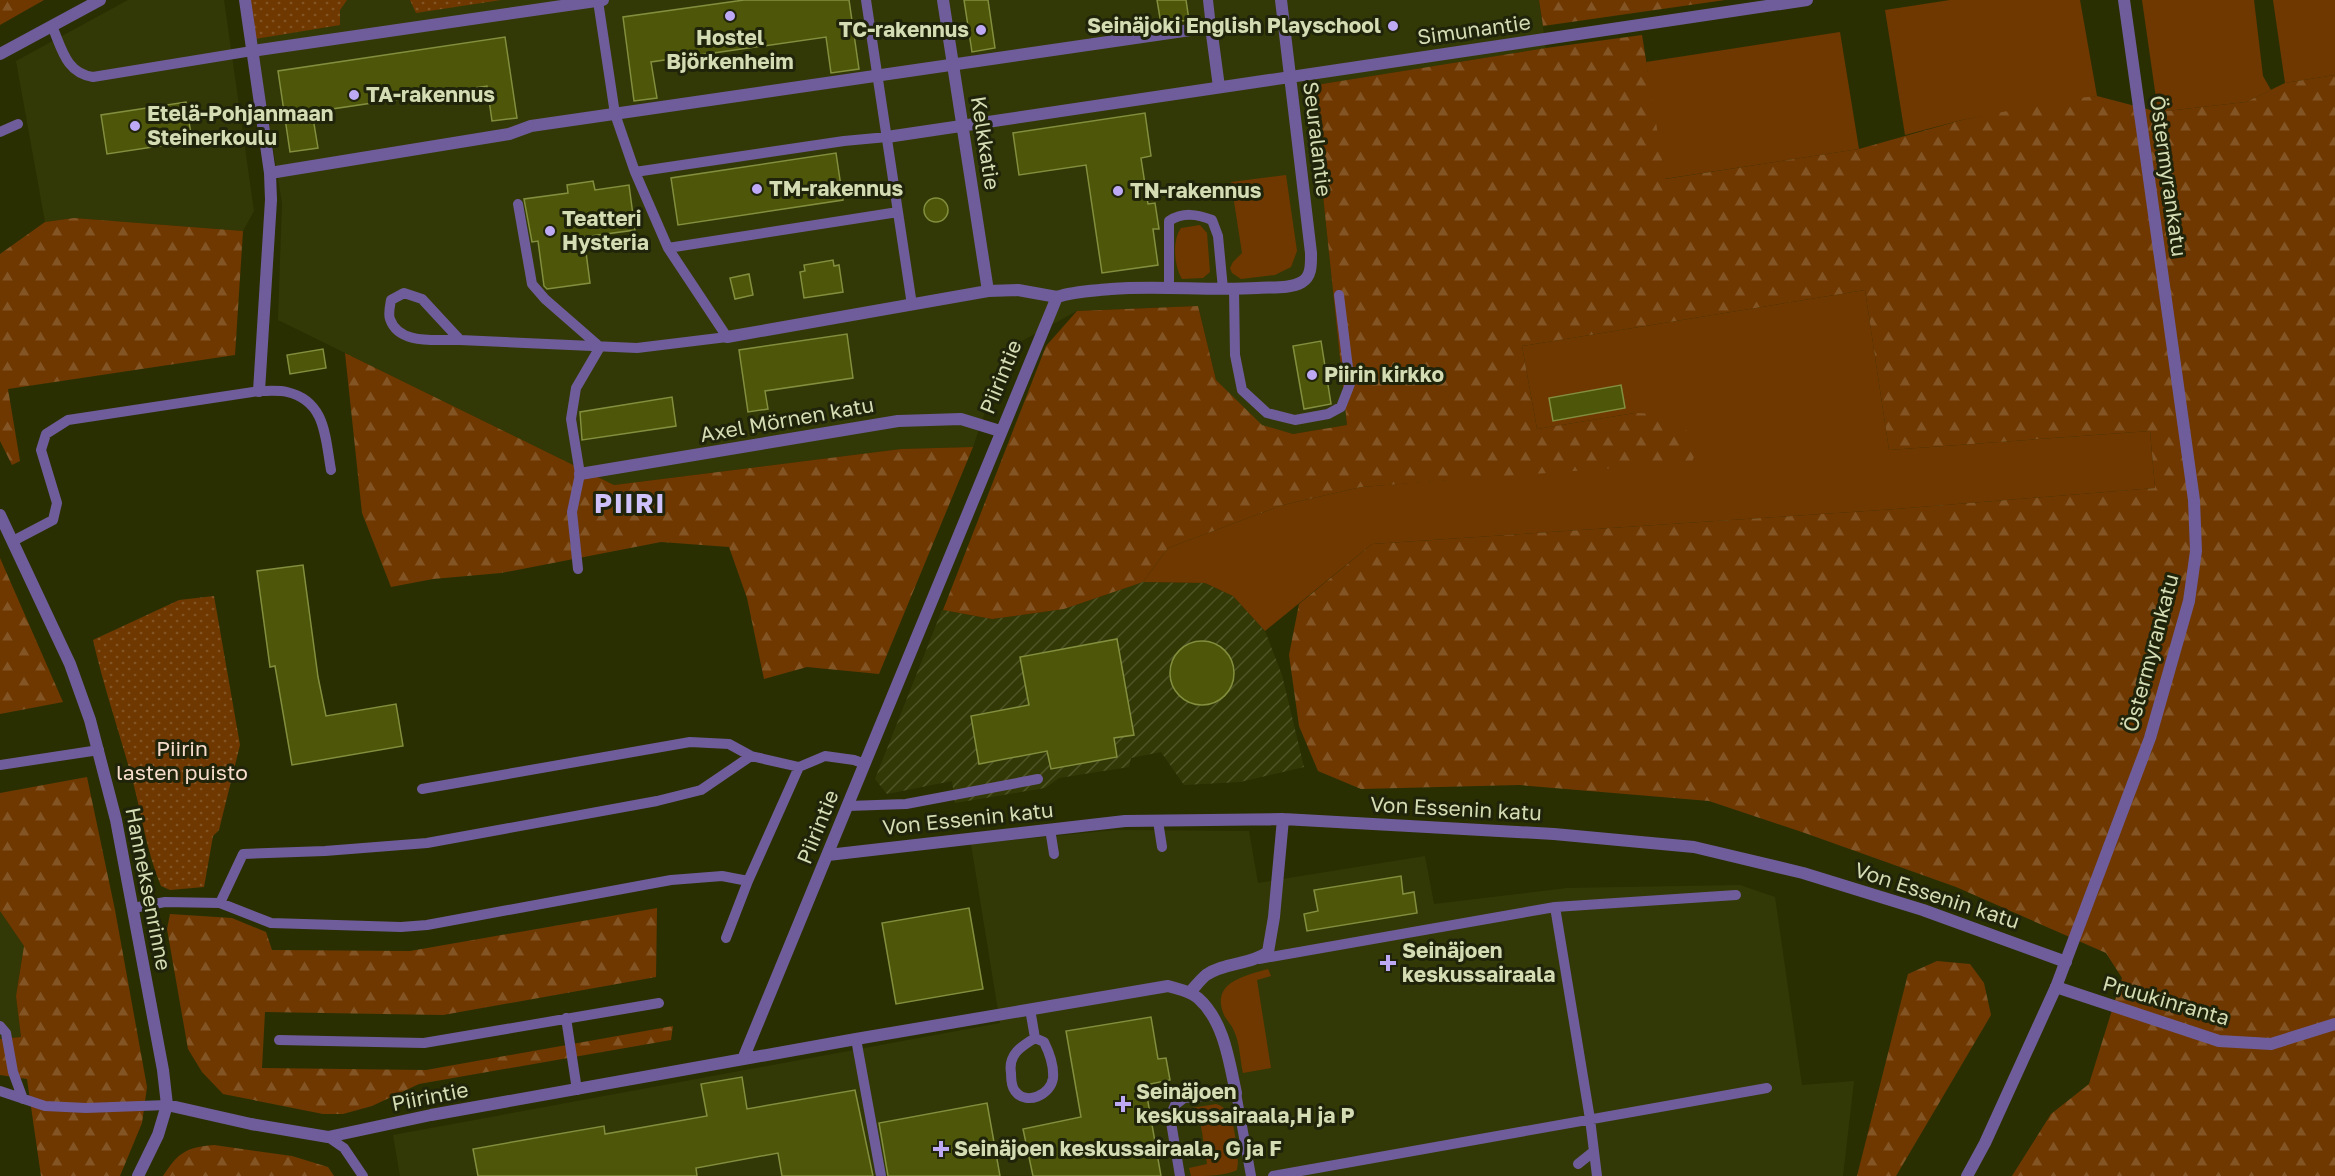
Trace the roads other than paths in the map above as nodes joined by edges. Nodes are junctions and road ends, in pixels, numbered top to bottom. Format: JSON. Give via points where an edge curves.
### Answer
{"nodes":[{"id":1,"x":100,"y":0,"type":"edge"},
{"id":2,"x":245,"y":0,"type":"edge"},
{"id":3,"x":601,"y":0,"type":"edge"},
{"id":4,"x":866,"y":0,"type":"edge"},
{"id":5,"x":943,"y":0,"type":"edge"},
{"id":6,"x":1208,"y":0,"type":"edge"},
{"id":7,"x":1281,"y":0,"type":"edge"},
{"id":8,"x":1807,"y":0,"type":"edge"},
{"id":9,"x":2124,"y":0,"type":"edge"},
{"id":10,"x":52,"y":26,"type":"junction"},
{"id":11,"x":1211,"y":27,"type":"junction"},
{"id":12,"x":252,"y":51,"type":"junction"},
{"id":13,"x":0,"y":54,"type":"edge"},
{"id":14,"x":953,"y":64,"type":"junction"},
{"id":15,"x":877,"y":75,"type":"junction"},
{"id":16,"x":1289,"y":76,"type":"junction"},
{"id":17,"x":1219,"y":87,"type":"junction"},
{"id":18,"x":615,"y":114,"type":"junction"},
{"id":19,"x":18,"y":124,"type":"dead end"},
{"id":20,"x":963,"y":126,"type":"junction"},
{"id":21,"x":0,"y":132,"type":"edge"},
{"id":22,"x":886,"y":137,"type":"junction"},
{"id":23,"x":635,"y":172,"type":"junction"},
{"id":24,"x":270,"y":173,"type":"junction"},
{"id":25,"x":518,"y":204,"type":"dead end"},
{"id":26,"x":898,"y":212,"type":"junction"},
{"id":27,"x":668,"y":248,"type":"junction"},
{"id":28,"x":1169,"y":287,"type":"junction"},
{"id":29,"x":1228,"y":289,"type":"junction"},
{"id":30,"x":988,"y":291,"type":"junction"},
{"id":31,"x":1339,"y":295,"type":"dead end"},
{"id":32,"x":1057,"y":297,"type":"junction"},
{"id":33,"x":912,"y":305,"type":"junction"},
{"id":34,"x":727,"y":337,"type":"junction"},
{"id":35,"x":460,"y":340,"type":"junction"},
{"id":36,"x":600,"y":347,"type":"junction"},
{"id":37,"x":259,"y":391,"type":"junction"},
{"id":38,"x":1000,"y":431,"type":"junction"},
{"id":39,"x":331,"y":470,"type":"dead end"},
{"id":40,"x":580,"y":474,"type":"junction"},
{"id":41,"x":0,"y":515,"type":"edge"},
{"id":42,"x":13,"y":541,"type":"junction"},
{"id":43,"x":578,"y":568,"type":"dead end"},
{"id":44,"x":99,"y":750,"type":"junction"},
{"id":45,"x":751,"y":756,"type":"junction"},
{"id":46,"x":865,"y":764,"type":"junction"},
{"id":47,"x":0,"y":765,"type":"edge"},
{"id":48,"x":799,"y":767,"type":"junction"},
{"id":49,"x":1038,"y":779,"type":"dead end"},
{"id":50,"x":422,"y":789,"type":"dead end"},
{"id":51,"x":848,"y":806,"type":"junction"},
{"id":52,"x":1283,"y":819,"type":"junction"},
{"id":53,"x":1158,"y":821,"type":"junction"},
{"id":54,"x":1050,"y":830,"type":"junction"},
{"id":55,"x":1162,"y":847,"type":"dead end"},
{"id":56,"x":1054,"y":854,"type":"dead end"},
{"id":57,"x":828,"y":855,"type":"junction"},
{"id":58,"x":748,"y":881,"type":"junction"},
{"id":59,"x":1737,"y":895,"type":"dead end"},
{"id":60,"x":220,"y":903,"type":"junction"},
{"id":61,"x":1556,"y":907,"type":"junction"},
{"id":62,"x":133,"y":908,"type":"junction"},
{"id":63,"x":726,"y":938,"type":"dead end"},
{"id":64,"x":1259,"y":959,"type":"junction"},
{"id":65,"x":2066,"y":962,"type":"junction"},
{"id":66,"x":2056,"y":987,"type":"junction"},
{"id":67,"x":1190,"y":992,"type":"junction"},
{"id":68,"x":659,"y":1003,"type":"dead end"},
{"id":69,"x":1030,"y":1009,"type":"junction"},
{"id":70,"x":566,"y":1018,"type":"junction"},
{"id":71,"x":2335,"y":1024,"type":"edge"},
{"id":72,"x":0,"y":1026,"type":"edge"},
{"id":73,"x":1035,"y":1038,"type":"junction"},
{"id":74,"x":856,"y":1039,"type":"junction"},
{"id":75,"x":279,"y":1040,"type":"dead end"},
{"id":76,"x":743,"y":1059,"type":"junction"},
{"id":77,"x":1767,"y":1088,"type":"dead end"},
{"id":78,"x":577,"y":1090,"type":"junction"},
{"id":79,"x":0,"y":1091,"type":"edge"},
{"id":80,"x":1236,"y":1093,"type":"junction"},
{"id":81,"x":23,"y":1099,"type":"junction"},
{"id":82,"x":167,"y":1105,"type":"junction"},
{"id":83,"x":1590,"y":1119,"type":"junction"},
{"id":84,"x":328,"y":1137,"type":"junction"},
{"id":85,"x":1593,"y":1152,"type":"junction"},
{"id":86,"x":1578,"y":1164,"type":"dead end"},
{"id":87,"x":138,"y":1176,"type":"edge"},
{"id":88,"x":363,"y":1176,"type":"edge"},
{"id":89,"x":881,"y":1176,"type":"edge"},
{"id":90,"x":1180,"y":1176,"type":"edge"},
{"id":91,"x":1251,"y":1176,"type":"edge"},
{"id":92,"x":1273,"y":1176,"type":"edge"},
{"id":93,"x":1597,"y":1176,"type":"edge"},
{"id":94,"x":1967,"y":1176,"type":"edge"}],
"edges":[{"from":1,"to":10,"type":"street"},
{"from":2,"to":12,"type":"street"},
{"from":3,"to":12,"type":"street"},
{"from":3,"to":18,"type":"lane"},
{"from":4,"to":15,"type":"lane"},
{"from":5,"to":14,"type":"street","name":"Kelkkatie"},
{"from":6,"to":11,"type":"lane"},
{"from":7,"to":16,"type":"street","name":"Seuralantie"},
{"from":8,"to":16,"type":"street","name":"Simunantie"},
{"from":9,"to":65,"type":"street","name":"Östermyrankatu","via":[[2194,500],[2196,551],[2189,601],[2150,738]]},
{"from":10,"to":12,"type":"lane","via":[[71,69],[93,77]]},
{"from":10,"to":13,"type":"street"},
{"from":11,"to":14,"type":"street"},
{"from":11,"to":17,"type":"street"},
{"from":12,"to":24,"type":"street"},
{"from":14,"to":15,"type":"street"},
{"from":14,"to":20,"type":"street","name":"Kelkkatie"},
{"from":15,"to":18,"type":"street"},
{"from":15,"to":22,"type":"lane"},
{"from":16,"to":17,"type":"street","name":"Simunantie"},
{"from":16,"to":29,"type":"street","name":"Seuralantie","via":[[1311,253],[1310,273],[1294,285]]},
{"from":17,"to":20,"type":"street","name":"Simunantie"},
{"from":18,"to":23,"type":"lane"},
{"from":18,"to":24,"type":"street"},
{"from":19,"to":21,"type":"lane"},
{"from":20,"to":22,"type":"street","name":"Simunantie"},
{"from":20,"to":30,"type":"street","name":"Kelkkatie"},
{"from":22,"to":23,"type":"lane"},
{"from":22,"to":26,"type":"lane"},
{"from":23,"to":27,"type":"lane"},
{"from":24,"to":37,"type":"street"},
{"from":25,"to":36,"type":"lane","via":[[532,284]]},
{"from":26,"to":27,"type":"lane"},
{"from":26,"to":33,"type":"lane"},
{"from":27,"to":34,"type":"lane"},
{"from":28,"to":29,"type":"street"},
{"from":28,"to":29,"type":"lane","via":[[1169,221],[1198,214],[1212,220]]},
{"from":28,"to":32,"type":"street","via":[[1072,292]]},
{"from":29,"to":31,"type":"lane","via":[[1242,390],[1267,413],[1295,420],[1329,414],[1341,407],[1350,384]]},
{"from":30,"to":32,"type":"street","via":[[1018,290]]},
{"from":30,"to":33,"type":"street"},
{"from":32,"to":38,"type":"street","name":"Piirintie"},
{"from":33,"to":34,"type":"street"},
{"from":34,"to":36,"type":"lane","via":[[638,348]]},
{"from":35,"to":35,"type":"lane","via":[[422,299],[404,293],[391,300],[389,318],[399,333],[410,338]]},
{"from":35,"to":36,"type":"lane"},
{"from":36,"to":40,"type":"lane","via":[[576,388],[572,419]]},
{"from":37,"to":39,"type":"lane","via":[[286,391],[309,400],[322,420]]},
{"from":37,"to":42,"type":"lane","via":[[68,420],[46,434],[41,450],[57,503],[53,520]]},
{"from":38,"to":40,"type":"street","name":"Axel Mörnen katu","via":[[961,420],[898,421]]},
{"from":38,"to":46,"type":"street","name":"Piirintie"},
{"from":40,"to":43,"type":"lane","via":[[572,512]]},
{"from":41,"to":42,"type":"street","name":"Hanneksenrinne"},
{"from":42,"to":44,"type":"street","name":"Hanneksenrinne","via":[[70,664]]},
{"from":44,"to":47,"type":"lane"},
{"from":44,"to":62,"type":"street","name":"Hanneksenrinne"},
{"from":45,"to":48,"type":"lane"},
{"from":45,"to":50,"type":"lane","via":[[729,744],[690,742]]},
{"from":45,"to":60,"type":"lane","via":[[701,790],[657,801],[427,843],[243,854]]},
{"from":46,"to":48,"type":"lane","via":[[825,756]]},
{"from":46,"to":51,"type":"street","name":"Piirintie"},
{"from":48,"to":58,"type":"lane"},
{"from":49,"to":51,"type":"lane","via":[[906,804]]},
{"from":51,"to":57,"type":"street","name":"Piirintie"},
{"from":52,"to":53,"type":"street","name":"Von Essenin katu"},
{"from":52,"to":64,"type":"street","via":[[1271,941],[1268,952]]},
{"from":52,"to":65,"type":"street","name":"Von Essenin katu","via":[[1554,834],[1694,847],[1803,873],[1901,903]]},
{"from":53,"to":54,"type":"street","name":"Von Essenin katu"},
{"from":53,"to":55,"type":"lane"},
{"from":54,"to":56,"type":"lane"},
{"from":54,"to":57,"type":"street","name":"Von Essenin katu"},
{"from":57,"to":76,"type":"street","name":"Piirintie"},
{"from":58,"to":60,"type":"lane","via":[[722,876],[671,880],[401,927],[271,923]]},
{"from":58,"to":63,"type":"lane"},
{"from":59,"to":61,"type":"lane"},
{"from":60,"to":62,"type":"lane","via":[[165,902]]},
{"from":61,"to":64,"type":"lane"},
{"from":61,"to":83,"type":"lane"},
{"from":62,"to":82,"type":"street","name":"Hanneksenrinne"},
{"from":64,"to":67,"type":"street","via":[[1220,968],[1206,975]]},
{"from":65,"to":66,"type":"street","name":"Östermyrankatu"},
{"from":66,"to":71,"type":"street","name":"Pruukinranta","via":[[2219,1041],[2271,1044]]},
{"from":66,"to":94,"type":"street","name":"Östermyrankatu"},
{"from":67,"to":69,"type":"street","via":[[1149,988]]},
{"from":67,"to":80,"type":"street","via":[[1210,1012],[1222,1035]]},
{"from":68,"to":70,"type":"lane"},
{"from":69,"to":73,"type":"lane"},
{"from":69,"to":74,"type":"street"},
{"from":70,"to":75,"type":"lane","via":[[424,1043]]},
{"from":70,"to":78,"type":"lane"},
{"from":72,"to":81,"type":"lane","via":[[6,1034]]},
{"from":73,"to":73,"type":"lane","via":[[1014,1053],[1009,1064],[1013,1089],[1028,1098],[1047,1091],[1053,1079],[1049,1052],[1044,1042]]},
{"from":74,"to":76,"type":"street"},
{"from":74,"to":89,"type":"lane"},
{"from":76,"to":78,"type":"street","name":"Piirintie"},
{"from":77,"to":83,"type":"lane"},
{"from":78,"to":84,"type":"street","name":"Piirintie"},
{"from":79,"to":81,"type":"lane"},
{"from":80,"to":90,"type":"lane","via":[[1184,1098],[1175,1105],[1170,1116]]},
{"from":80,"to":91,"type":"lane"},
{"from":81,"to":82,"type":"lane","via":[[45,1106],[86,1108]]},
{"from":82,"to":84,"type":"street","name":"Piirintie"},
{"from":82,"to":87,"type":"street","name":"Hanneksenrinne","via":[[158,1135]]},
{"from":83,"to":85,"type":"lane"},
{"from":83,"to":92,"type":"lane"},
{"from":84,"to":88,"type":"lane","via":[[344,1148]]},
{"from":85,"to":86,"type":"lane"},
{"from":85,"to":93,"type":"lane"}]}
